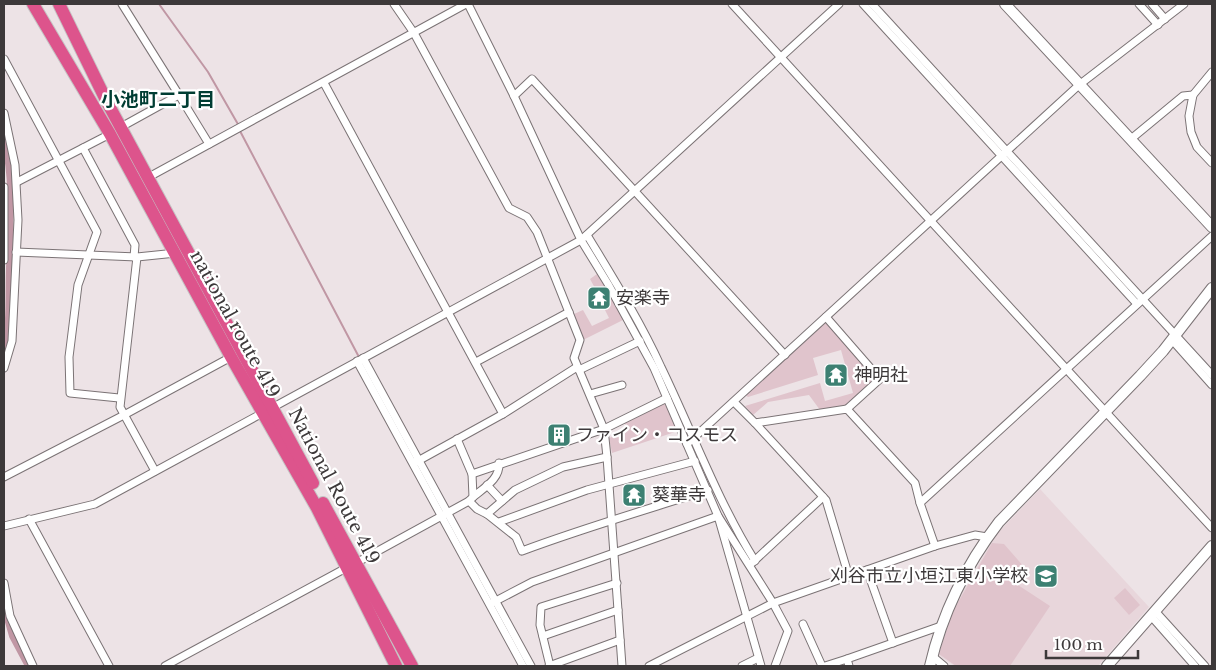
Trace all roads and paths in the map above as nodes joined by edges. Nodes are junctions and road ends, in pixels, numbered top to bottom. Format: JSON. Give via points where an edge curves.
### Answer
{"nodes":[{"id":1,"x":33,"y":4,"type":"edge"},
{"id":2,"x":59,"y":4,"type":"edge"},
{"id":3,"x":122,"y":4,"type":"edge"},
{"id":4,"x":394,"y":4,"type":"edge"},
{"id":5,"x":467,"y":4,"type":"edge"},
{"id":6,"x":732,"y":4,"type":"edge"},
{"id":7,"x":840,"y":4,"type":"edge"},
{"id":8,"x":863,"y":4,"type":"edge"},
{"id":9,"x":872,"y":4,"type":"edge"},
{"id":10,"x":1005,"y":4,"type":"edge"},
{"id":11,"x":1139,"y":4,"type":"edge"},
{"id":12,"x":1152,"y":4,"type":"edge"},
{"id":13,"x":1184,"y":4,"type":"edge"},
{"id":14,"x":1165,"y":19,"type":"junction"},
{"id":15,"x":1158,"y":25,"type":"junction"},
{"id":16,"x":414,"y":33,"type":"junction"},
{"id":17,"x":780,"y":58,"type":"junction"},
{"id":18,"x":4,"y":59,"type":"edge"},
{"id":19,"x":1212,"y":74,"type":"edge"},
{"id":20,"x":324,"y":83,"type":"junction"},
{"id":21,"x":1079,"y":85,"type":"junction"},
{"id":22,"x":179,"y":95,"type":"junction"},
{"id":23,"x":1193,"y":95,"type":"junction"},
{"id":24,"x":514,"y":96,"type":"junction"},
{"id":25,"x":4,"y":113,"type":"edge"},
{"id":26,"x":115,"y":131,"type":"junction"},
{"id":27,"x":1131,"y":139,"type":"junction"},
{"id":28,"x":209,"y":144,"type":"junction"},
{"id":29,"x":83,"y":148,"type":"junction"},
{"id":30,"x":1004,"y":154,"type":"junction"},
{"id":31,"x":58,"y":161,"type":"junction"},
{"id":32,"x":1212,"y":163,"type":"edge"},
{"id":33,"x":147,"y":178,"type":"junction"},
{"id":34,"x":17,"y":182,"type":"junction"},
{"id":35,"x":4,"y":188,"type":"edge"},
{"id":36,"x":635,"y":192,"type":"junction"},
{"id":37,"x":4,"y":193,"type":"edge"},
{"id":38,"x":930,"y":222,"type":"junction"},
{"id":39,"x":1212,"y":227,"type":"edge"},
{"id":40,"x":587,"y":234,"type":"junction"},
{"id":41,"x":1212,"y":236,"type":"edge"},
{"id":42,"x":581,"y":240,"type":"junction"},
{"id":43,"x":16,"y":252,"type":"junction"},
{"id":44,"x":176,"y":253,"type":"junction"},
{"id":45,"x":89,"y":255,"type":"junction"},
{"id":46,"x":135,"y":257,"type":"junction"},
{"id":47,"x":548,"y":258,"type":"junction"},
{"id":48,"x":4,"y":260,"type":"edge"},
{"id":49,"x":1212,"y":288,"type":"edge"},
{"id":50,"x":1140,"y":302,"type":"junction"},
{"id":51,"x":449,"y":312,"type":"junction"},
{"id":52,"x":569,"y":312,"type":"junction"},
{"id":53,"x":826,"y":317,"type":"junction"},
{"id":54,"x":1174,"y":338,"type":"junction"},
{"id":55,"x":640,"y":341,"type":"junction"},
{"id":56,"x":785,"y":355,"type":"junction"},
{"id":57,"x":230,"y":357,"type":"junction"},
{"id":58,"x":360,"y":360,"type":"junction"},
{"id":59,"x":476,"y":362,"type":"junction"},
{"id":60,"x":4,"y":368,"type":"edge"},
{"id":61,"x":578,"y":369,"type":"junction"},
{"id":62,"x":1066,"y":370,"type":"junction"},
{"id":63,"x":1212,"y":375,"type":"edge"},
{"id":64,"x":622,"y":385,"type":"dead end"},
{"id":65,"x":1212,"y":385,"type":"edge"},
{"id":66,"x":590,"y":394,"type":"junction"},
{"id":67,"x":119,"y":398,"type":"junction"},
{"id":68,"x":667,"y":398,"type":"junction"},
{"id":69,"x":734,"y":402,"type":"junction"},
{"id":70,"x":847,"y":409,"type":"junction"},
{"id":71,"x":268,"y":410,"type":"junction"},
{"id":72,"x":1105,"y":412,"type":"junction"},
{"id":73,"x":503,"y":414,"type":"junction"},
{"id":74,"x":124,"y":415,"type":"junction"},
{"id":75,"x":755,"y":423,"type":"junction"},
{"id":76,"x":604,"y":429,"type":"junction"},
{"id":77,"x":694,"y":438,"type":"junction"},
{"id":78,"x":457,"y":439,"type":"junction"},
{"id":79,"x":687,"y":444,"type":"junction"},
{"id":80,"x":607,"y":457,"type":"junction"},
{"id":81,"x":695,"y":461,"type":"junction"},
{"id":82,"x":416,"y":462,"type":"junction"},
{"id":83,"x":499,"y":463,"type":"junction"},
{"id":84,"x":154,"y":471,"type":"junction"},
{"id":85,"x":472,"y":474,"type":"junction"},
{"id":86,"x":4,"y":477,"type":"edge"},
{"id":87,"x":610,"y":483,"type":"junction"},
{"id":88,"x":488,"y":485,"type":"junction"},
{"id":89,"x":708,"y":490,"type":"junction"},
{"id":90,"x":823,"y":497,"type":"junction"},
{"id":91,"x":471,"y":499,"type":"junction"},
{"id":92,"x":502,"y":501,"type":"junction"},
{"id":93,"x":920,"y":503,"type":"junction"},
{"id":94,"x":445,"y":514,"type":"junction"},
{"id":95,"x":487,"y":514,"type":"junction"},
{"id":96,"x":718,"y":516,"type":"junction"},
{"id":97,"x":29,"y":519,"type":"junction"},
{"id":98,"x":499,"y":522,"type":"junction"},
{"id":99,"x":612,"y":522,"type":"junction"},
{"id":100,"x":4,"y":526,"type":"edge"},
{"id":101,"x":1212,"y":528,"type":"edge"},
{"id":102,"x":987,"y":538,"type":"junction"},
{"id":103,"x":936,"y":546,"type":"junction"},
{"id":104,"x":1212,"y":546,"type":"edge"},
{"id":105,"x":614,"y":553,"type":"junction"},
{"id":106,"x":752,"y":564,"type":"junction"},
{"id":107,"x":351,"y":566,"type":"junction"},
{"id":108,"x":867,"y":570,"type":"junction"},
{"id":109,"x":849,"y":576,"type":"junction"},
{"id":110,"x":4,"y":583,"type":"edge"},
{"id":111,"x":617,"y":583,"type":"junction"},
{"id":112,"x":493,"y":602,"type":"junction"},
{"id":113,"x":773,"y":603,"type":"junction"},
{"id":114,"x":618,"y":610,"type":"junction"},
{"id":115,"x":1154,"y":614,"type":"junction"},
{"id":116,"x":745,"y":616,"type":"junction"},
{"id":117,"x":803,"y":624,"type":"dead end"},
{"id":118,"x":941,"y":626,"type":"junction"},
{"id":119,"x":543,"y":636,"type":"junction"},
{"id":120,"x":620,"y":640,"type":"junction"},
{"id":121,"x":893,"y":643,"type":"junction"},
{"id":122,"x":758,"y":658,"type":"junction"},
{"id":123,"x":931,"y":661,"type":"edge"},
{"id":124,"x":848,"y":663,"type":"edge"},
{"id":125,"x":34,"y":666,"type":"edge"},
{"id":126,"x":109,"y":666,"type":"edge"},
{"id":127,"x":165,"y":666,"type":"edge"},
{"id":128,"x":396,"y":666,"type":"edge"},
{"id":129,"x":412,"y":666,"type":"edge"},
{"id":130,"x":523,"y":666,"type":"edge"},
{"id":131,"x":531,"y":666,"type":"edge"},
{"id":132,"x":550,"y":666,"type":"edge"},
{"id":133,"x":622,"y":666,"type":"edge"},
{"id":134,"x":649,"y":666,"type":"edge"},
{"id":135,"x":742,"y":666,"type":"edge"},
{"id":136,"x":761,"y":666,"type":"edge"},
{"id":137,"x":775,"y":666,"type":"edge"},
{"id":138,"x":824,"y":666,"type":"edge"},
{"id":139,"x":944,"y":666,"type":"edge"},
{"id":140,"x":1107,"y":666,"type":"edge"},
{"id":141,"x":1195,"y":666,"type":"edge"},
{"id":142,"x":1205,"y":666,"type":"edge"}],
"edges":[{"from":1,"to":26,"type":"highway","name":"national route 419"},
{"from":2,"to":26,"type":"highway","name":"National Route 419"},
{"from":3,"to":22,"type":"street"},
{"from":4,"to":16,"type":"street"},
{"from":5,"to":16,"type":"street"},
{"from":5,"to":24,"type":"street"},
{"from":6,"to":17,"type":"street"},
{"from":7,"to":17,"type":"street"},
{"from":8,"to":30,"type":"street"},
{"from":9,"to":30,"type":"street"},
{"from":10,"to":21,"type":"street"},
{"from":11,"to":15,"type":"street"},
{"from":12,"to":14,"type":"street"},
{"from":13,"to":14,"type":"street"},
{"from":14,"to":15,"type":"street"},
{"from":15,"to":21,"type":"street"},
{"from":16,"to":20,"type":"street"},
{"from":16,"to":47,"type":"street","via":[[509,208],[527,217]]},
{"from":17,"to":36,"type":"street"},
{"from":17,"to":38,"type":"street"},
{"from":18,"to":31,"type":"street"},
{"from":19,"to":23,"type":"street"},
{"from":20,"to":28,"type":"street"},
{"from":20,"to":51,"type":"street"},
{"from":21,"to":27,"type":"street"},
{"from":21,"to":30,"type":"street"},
{"from":22,"to":26,"type":"street"},
{"from":22,"to":28,"type":"street"},
{"from":23,"to":27,"type":"street","via":[[1183,96]]},
{"from":23,"to":32,"type":"street","via":[[1188,116],[1191,132],[1197,147]]},
{"from":24,"to":36,"type":"street","via":[[532,79]]},
{"from":24,"to":42,"type":"street"},
{"from":25,"to":34,"type":"street"},
{"from":26,"to":29,"type":"street"},
{"from":26,"to":33,"type":"highway","name":"National Route 419"},
{"from":26,"to":44,"type":"highway","name":"national route 419"},
{"from":27,"to":39,"type":"street"},
{"from":28,"to":33,"type":"street"},
{"from":29,"to":31,"type":"street"},
{"from":29,"to":46,"type":"street","via":[[135,245]]},
{"from":30,"to":38,"type":"street"},
{"from":30,"to":50,"type":"street"},
{"from":31,"to":34,"type":"street"},
{"from":31,"to":45,"type":"street","via":[[97,232]]},
{"from":33,"to":71,"type":"highway","name":"National Route 419"},
{"from":34,"to":43,"type":"street"},
{"from":35,"to":37,"type":"street"},
{"from":36,"to":40,"type":"street"},
{"from":36,"to":56,"type":"street"},
{"from":37,"to":48,"type":"street"},
{"from":38,"to":53,"type":"street"},
{"from":38,"to":62,"type":"street"},
{"from":40,"to":42,"type":"street"},
{"from":40,"to":77,"type":"street","via":[[646,337]]},
{"from":41,"to":50,"type":"street"},
{"from":42,"to":47,"type":"street"},
{"from":42,"to":55,"type":"street"},
{"from":43,"to":45,"type":"street"},
{"from":43,"to":60,"type":"street","via":[[12,341]]},
{"from":44,"to":46,"type":"street"},
{"from":44,"to":57,"type":"highway","name":"national route 419"},
{"from":45,"to":46,"type":"street"},
{"from":45,"to":67,"type":"street","via":[[78,285],[69,357],[70,393]]},
{"from":46,"to":67,"type":"street"},
{"from":47,"to":51,"type":"street"},
{"from":47,"to":52,"type":"street"},
{"from":49,"to":54,"type":"street"},
{"from":50,"to":54,"type":"street"},
{"from":50,"to":62,"type":"street"},
{"from":51,"to":58,"type":"street"},
{"from":51,"to":59,"type":"street"},
{"from":52,"to":59,"type":"street"},
{"from":52,"to":61,"type":"street","via":[[580,340],[574,358]]},
{"from":53,"to":56,"type":"street"},
{"from":53,"to":70,"type":"street","via":[[880,379]]},
{"from":54,"to":63,"type":"street"},
{"from":54,"to":65,"type":"street"},
{"from":54,"to":72,"type":"street"},
{"from":55,"to":61,"type":"street"},
{"from":55,"to":68,"type":"street"},
{"from":56,"to":69,"type":"street"},
{"from":57,"to":71,"type":"highway","name":"national route 419"},
{"from":57,"to":74,"type":"street"},
{"from":58,"to":71,"type":"street"},
{"from":58,"to":82,"type":"street"},
{"from":59,"to":73,"type":"street"},
{"from":61,"to":66,"type":"street"},
{"from":61,"to":73,"type":"street"},
{"from":62,"to":72,"type":"street"},
{"from":62,"to":93,"type":"street"},
{"from":64,"to":66,"type":"street"},
{"from":66,"to":76,"type":"street"},
{"from":67,"to":74,"type":"street"},
{"from":68,"to":76,"type":"street"},
{"from":68,"to":79,"type":"street"},
{"from":69,"to":75,"type":"street"},
{"from":69,"to":77,"type":"street"},
{"from":70,"to":75,"type":"street"},
{"from":70,"to":93,"type":"street","via":[[915,483]]},
{"from":71,"to":84,"type":"street"},
{"from":71,"to":107,"type":"highway","name":"National Route 419"},
{"from":72,"to":101,"type":"street"},
{"from":72,"to":102,"type":"street"},
{"from":73,"to":78,"type":"street"},
{"from":74,"to":84,"type":"street"},
{"from":74,"to":86,"type":"street"},
{"from":75,"to":90,"type":"street"},
{"from":76,"to":80,"type":"street"},
{"from":76,"to":83,"type":"street"},
{"from":77,"to":79,"type":"street"},
{"from":77,"to":106,"type":"street"},
{"from":78,"to":82,"type":"street"},
{"from":78,"to":85,"type":"street"},
{"from":79,"to":81,"type":"street"},
{"from":80,"to":87,"type":"street"},
{"from":80,"to":92,"type":"street","via":[[563,467],[515,490]]},
{"from":81,"to":87,"type":"street"},
{"from":81,"to":89,"type":"street"},
{"from":82,"to":94,"type":"street"},
{"from":83,"to":85,"type":"street"},
{"from":83,"to":88,"type":"street","via":[[500,471]]},
{"from":84,"to":97,"type":"street","via":[[90,506]]},
{"from":85,"to":91,"type":"street"},
{"from":87,"to":98,"type":"street"},
{"from":87,"to":99,"type":"street"},
{"from":88,"to":91,"type":"street"},
{"from":88,"to":92,"type":"street"},
{"from":89,"to":96,"type":"street"},
{"from":89,"to":99,"type":"street"},
{"from":90,"to":106,"type":"street"},
{"from":90,"to":109,"type":"street"},
{"from":91,"to":94,"type":"street"},
{"from":91,"to":95,"type":"street","via":[[477,510]]},
{"from":92,"to":95,"type":"street"},
{"from":93,"to":103,"type":"street"},
{"from":94,"to":107,"type":"street"},
{"from":94,"to":112,"type":"street"},
{"from":95,"to":98,"type":"street"},
{"from":96,"to":105,"type":"street"},
{"from":96,"to":106,"type":"street"},
{"from":96,"to":116,"type":"street"},
{"from":97,"to":100,"type":"street"},
{"from":97,"to":126,"type":"street"},
{"from":98,"to":99,"type":"street","via":[[516,537],[522,551],[571,532]]},
{"from":99,"to":105,"type":"street"},
{"from":102,"to":103,"type":"street","via":[[975,535]]},
{"from":102,"to":118,"type":"street","via":[[956,591]]},
{"from":103,"to":108,"type":"street"},
{"from":104,"to":115,"type":"street"},
{"from":105,"to":111,"type":"street"},
{"from":105,"to":112,"type":"street","via":[[532,582]]},
{"from":106,"to":113,"type":"street"},
{"from":107,"to":127,"type":"street"},
{"from":107,"to":128,"type":"highway","name":"national route 419"},
{"from":107,"to":129,"type":"highway","name":"National Route 419"},
{"from":108,"to":109,"type":"street"},
{"from":108,"to":121,"type":"street"},
{"from":109,"to":113,"type":"street"},
{"from":110,"to":125,"type":"street","via":[[14,625]]},
{"from":111,"to":114,"type":"street"},
{"from":111,"to":119,"type":"street","via":[[541,607]]},
{"from":112,"to":130,"type":"street"},
{"from":112,"to":131,"type":"street"},
{"from":113,"to":116,"type":"street"},
{"from":113,"to":137,"type":"street","via":[[788,631]]},
{"from":114,"to":119,"type":"street"},
{"from":114,"to":120,"type":"street"},
{"from":115,"to":140,"type":"street"},
{"from":115,"to":141,"type":"street"},
{"from":115,"to":142,"type":"street"},
{"from":116,"to":122,"type":"street"},
{"from":116,"to":134,"type":"street"},
{"from":117,"to":138,"type":"street"},
{"from":118,"to":121,"type":"street"},
{"from":118,"to":123,"type":"street"},
{"from":119,"to":132,"type":"street"},
{"from":120,"to":132,"type":"street"},
{"from":120,"to":133,"type":"street"},
{"from":121,"to":124,"type":"street"},
{"from":122,"to":135,"type":"street"},
{"from":122,"to":136,"type":"street"},
{"from":123,"to":139,"type":"street"},
{"from":124,"to":138,"type":"street"}]}
